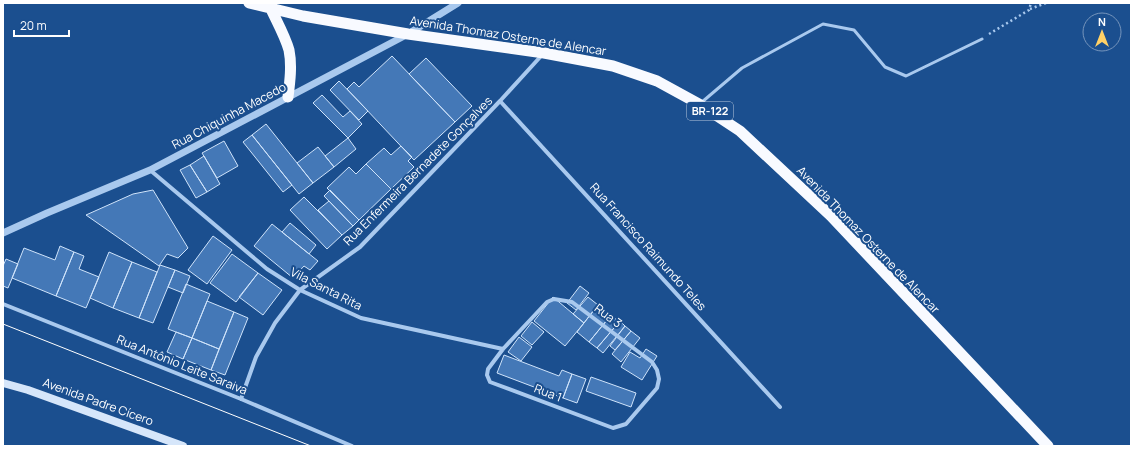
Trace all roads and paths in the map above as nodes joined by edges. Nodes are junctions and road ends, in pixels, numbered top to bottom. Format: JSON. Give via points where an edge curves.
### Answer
{"nodes":[{"id":1,"x":249,"y":3,"type":"edge"},
{"id":2,"x":458,"y":3,"type":"edge"},
{"id":3,"x":1031,"y":3,"type":"edge"},
{"id":4,"x":1046,"y":3,"type":"edge"},
{"id":5,"x":271,"y":9,"type":"junction"},
{"id":6,"x":1029,"y":10,"type":"junction"},
{"id":7,"x":408,"y":34,"type":"junction"},
{"id":8,"x":982,"y":39,"type":"joint"},
{"id":9,"x":544,"y":53,"type":"junction"},
{"id":10,"x":288,"y":97,"type":"junction"},
{"id":11,"x":500,"y":101,"type":"junction"},
{"id":12,"x":699,"y":104,"type":"junction"},
{"id":13,"x":150,"y":170,"type":"junction"},
{"id":14,"x":3,"y":234,"type":"edge"},
{"id":15,"x":300,"y":290,"type":"junction"},
{"id":16,"x":3,"y":304,"type":"edge"},
{"id":17,"x":503,"y":349,"type":"junction"},
{"id":18,"x":3,"y":383,"type":"edge"},
{"id":19,"x":241,"y":399,"type":"junction"},
{"id":20,"x":780,"y":407,"type":"dead end"},
{"id":21,"x":632,"y":418,"type":"joint"},
{"id":22,"x":183,"y":446,"type":"edge"},
{"id":23,"x":352,"y":446,"type":"edge"},
{"id":24,"x":1048,"y":446,"type":"edge"}],
"edges":[{"from":1,"to":5,"type":"highway","name":"Avenida Thomaz Osterne de Alencar","number":"BR-122"},
{"from":2,"to":7,"type":"street","name":"Rua Chiquinha Macedo"},
{"from":3,"to":6,"type":"path"},
{"from":4,"to":6,"type":"path"},
{"from":5,"to":7,"type":"highway","name":"Avenida Thomaz Osterne de Alencar","number":"BR-122"},
{"from":5,"to":10,"type":"highway","via":[[288,49]]},
{"from":6,"to":8,"type":"path"},
{"from":7,"to":9,"type":"highway","name":"Avenida Thomaz Osterne de Alencar","number":"BR-122"},
{"from":7,"to":10,"type":"street","name":"Rua Chiquinha Macedo"},
{"from":8,"to":12,"type":"lane","via":[[906,76],[885,67],[854,30],[823,24],[742,68]]},
{"from":9,"to":11,"type":"street","name":"Rua Enfermeira Bernadete Gonçalves"},
{"from":9,"to":12,"type":"highway","name":"Avenida Thomaz Osterne de Alencar","number":"BR-122","via":[[613,66],[657,81]]},
{"from":10,"to":13,"type":"street","name":"Rua Chiquinha Macedo"},
{"from":11,"to":15,"type":"street","name":"Rua Enfermeira Bernadete Gonçalves","via":[[360,247]]},
{"from":11,"to":20,"type":"street","name":"Rua Francisco Raimundo Teles"},
{"from":12,"to":24,"type":"highway","name":"Avenida Thomaz Osterne de Alencar","number":"BR-122","via":[[740,131],[831,216]]},
{"from":13,"to":14,"type":"street","name":"Rua Chiquinha Macedo"},
{"from":13,"to":15,"type":"street","name":"Vila Santa Rita","via":[[267,269]]},
{"from":15,"to":17,"type":"street","name":"Vila Santa Rita","via":[[361,318]]},
{"from":15,"to":19,"type":"street","name":"Rua Enfermeira Bernadete Gonçalves","via":[[275,323],[256,357]]},
{"from":16,"to":19,"type":"street","name":"Rua Antônio Leite Saraiva"},
{"from":17,"to":21,"type":"street","name":"Rua 1","via":[[488,369],[487,376],[490,382],[613,428],[626,424]]},
{"from":17,"to":21,"type":"street","name":"Rua 3","via":[[547,302],[554,299],[572,302],[652,362],[657,370],[657,388]]},
{"from":18,"to":22,"type":"main road","name":"Avenida Padre Cícero"},
{"from":19,"to":23,"type":"street","name":"Rua Antônio Leite Saraiva"}]}
